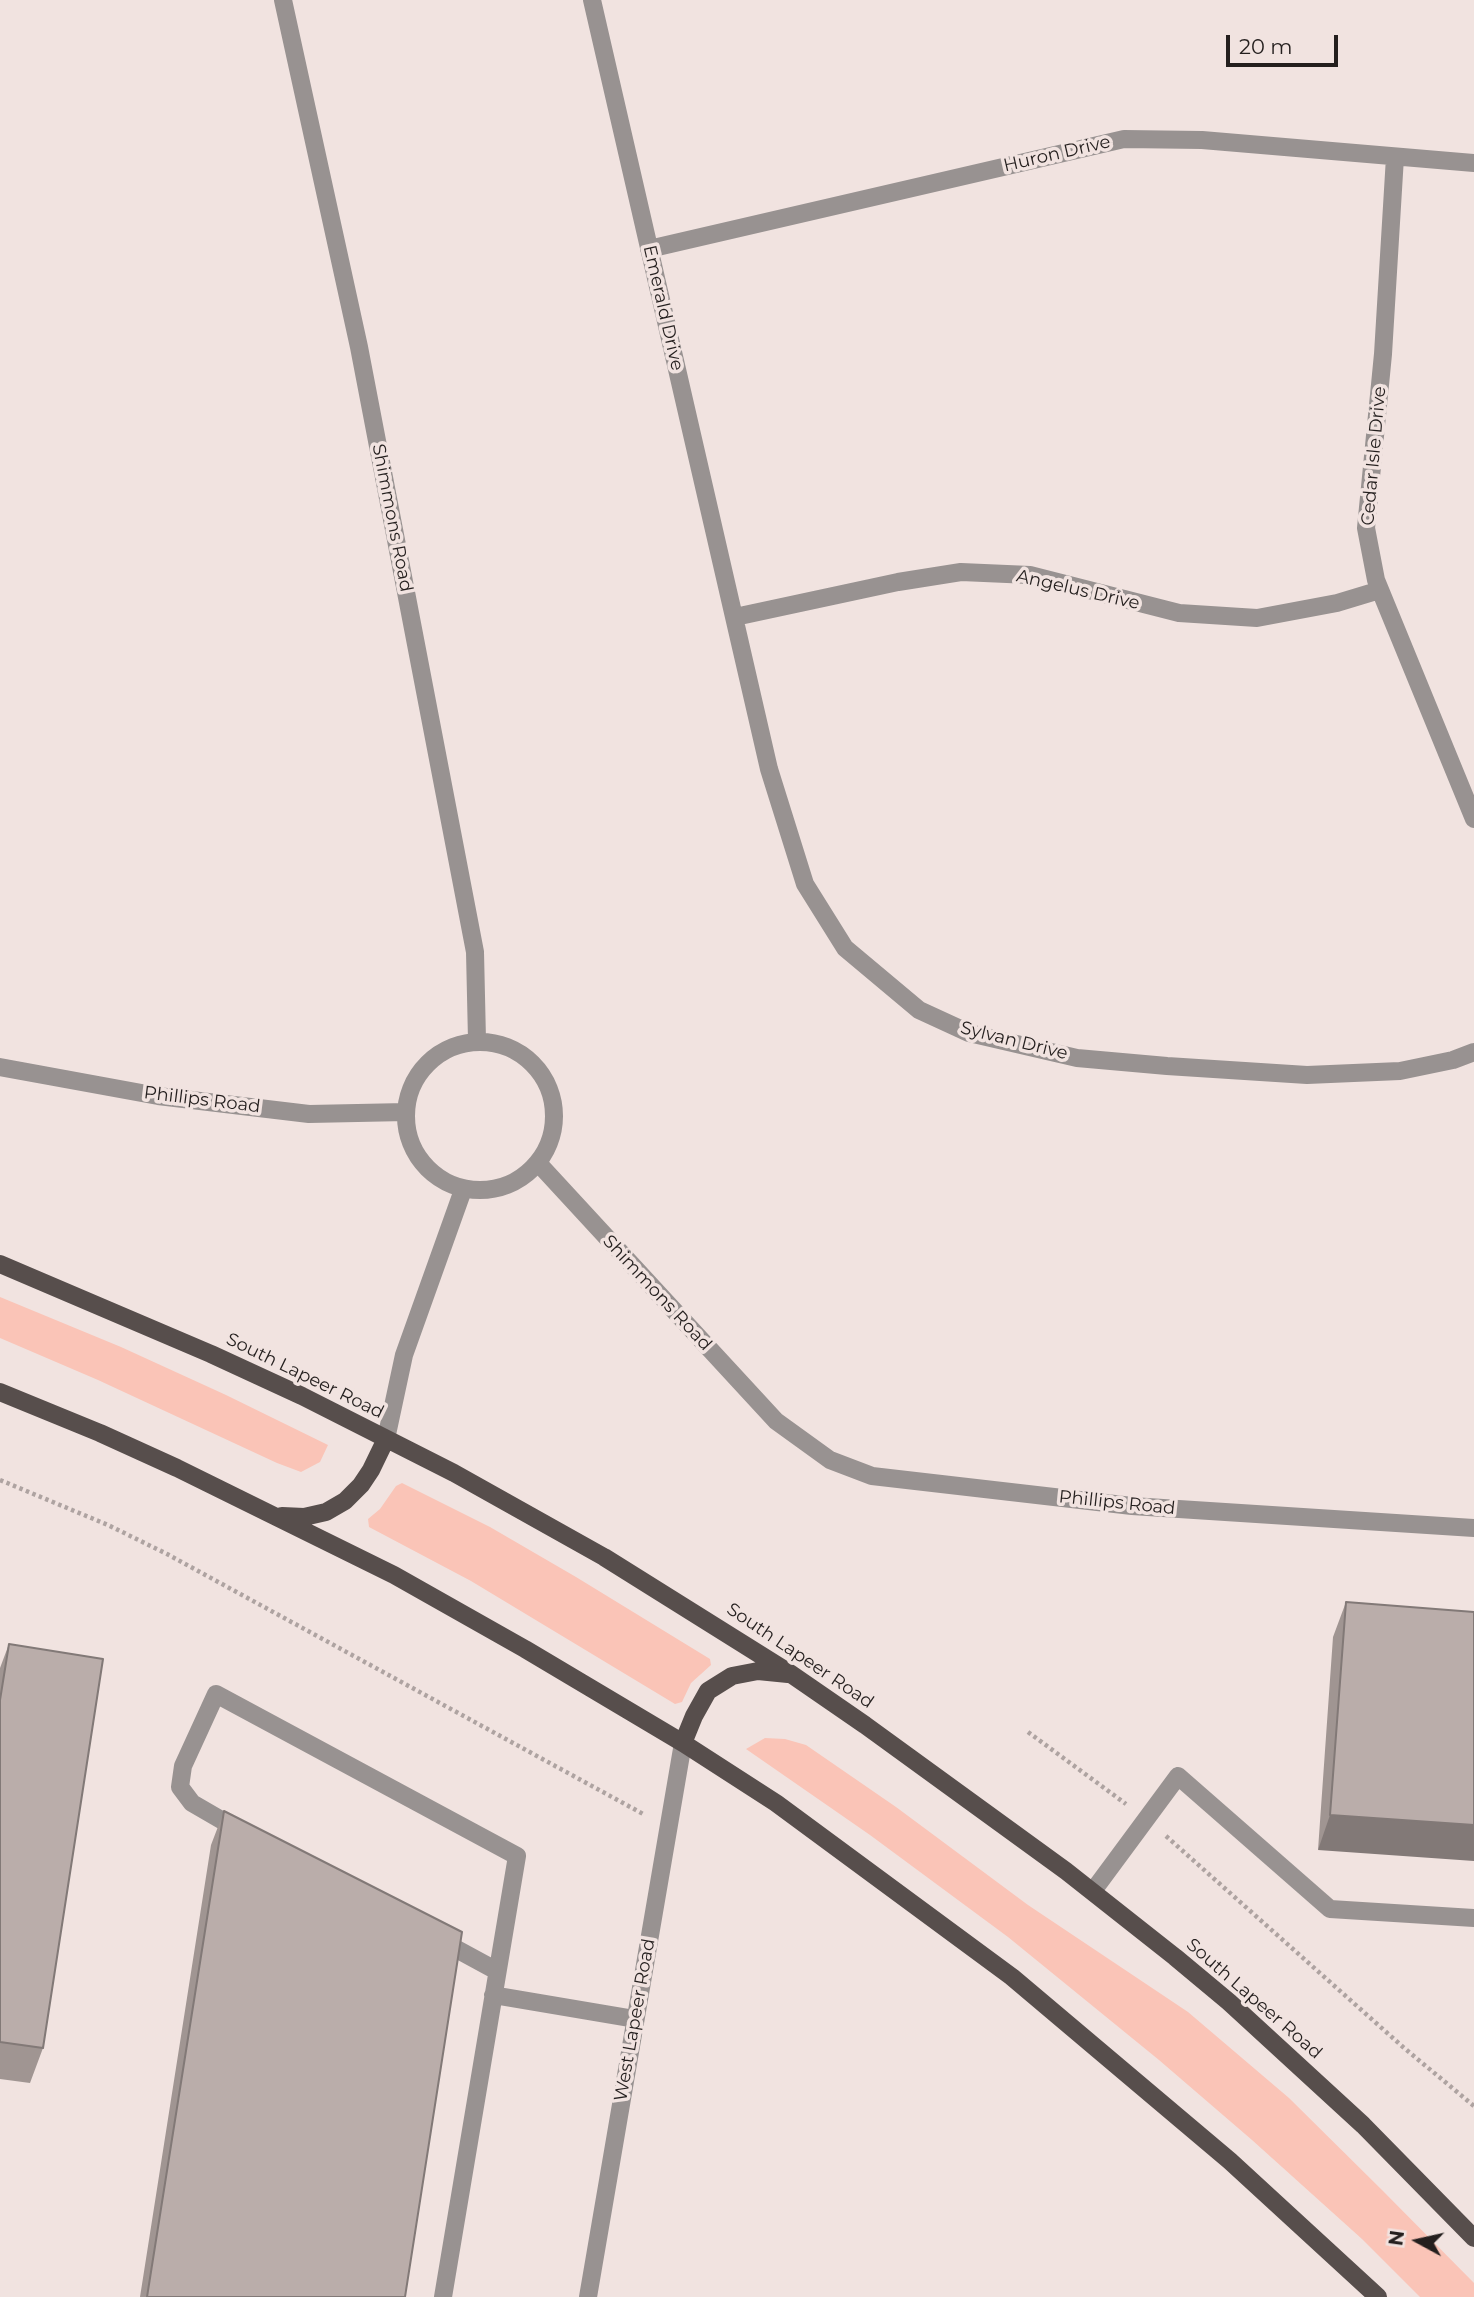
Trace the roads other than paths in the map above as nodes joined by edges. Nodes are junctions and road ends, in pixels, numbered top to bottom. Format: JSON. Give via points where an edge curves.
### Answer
{"nodes":[{"id":1,"x":283,"y":0,"type":"edge"},
{"id":2,"x":592,"y":0,"type":"edge"},
{"id":3,"x":1395,"y":157,"type":"junction"},
{"id":4,"x":1474,"y":163,"type":"edge"},
{"id":5,"x":649,"y":249,"type":"junction"},
{"id":6,"x":1380,"y":590,"type":"junction"},
{"id":7,"x":735,"y":617,"type":"junction"},
{"id":8,"x":1474,"y":819,"type":"edge"},
{"id":9,"x":477,"y":1040,"type":"junction"},
{"id":10,"x":1474,"y":1052,"type":"edge"},
{"id":11,"x":0,"y":1067,"type":"edge"},
{"id":12,"x":406,"y":1112,"type":"junction"},
{"id":13,"x":539,"y":1164,"type":"junction"},
{"id":14,"x":463,"y":1190,"type":"junction"},
{"id":15,"x":0,"y":1264,"type":"edge"},
{"id":16,"x":0,"y":1392,"type":"edge"},
{"id":17,"x":776,"y":1421,"type":"joint"},
{"id":18,"x":386,"y":1439,"type":"junction"},
{"id":19,"x":275,"y":1516,"type":"junction"},
{"id":20,"x":1474,"y":1528,"type":"edge"},
{"id":21,"x":791,"y":1674,"type":"junction"},
{"id":22,"x":683,"y":1743,"type":"junction"},
{"id":23,"x":253,"y":1839,"type":"edge"},
{"id":24,"x":1093,"y":1891,"type":"junction"},
{"id":25,"x":1474,"y":1918,"type":"edge"},
{"id":26,"x":424,"y":1931,"type":"edge"},
{"id":27,"x":497,"y":1971,"type":"junction"},
{"id":28,"x":493,"y":1995,"type":"junction"},
{"id":29,"x":635,"y":2019,"type":"junction"},
{"id":30,"x":1474,"y":2238,"type":"edge"},
{"id":31,"x":443,"y":2297,"type":"edge"},
{"id":32,"x":588,"y":2297,"type":"edge"},
{"id":33,"x":1378,"y":2297,"type":"edge"}],
"edges":[{"from":1,"to":9,"type":"street","name":"Shimmons Road","via":[[359,347],[475,952]]},
{"from":2,"to":5,"type":"street","name":"Emerald Drive"},
{"from":3,"to":4,"type":"street","name":"Huron Drive"},
{"from":3,"to":5,"type":"street","name":"Huron Drive","via":[[1202,140],[1124,139]]},
{"from":3,"to":6,"type":"street","name":"Cedar Isle Drive","via":[[1366,528]]},
{"from":5,"to":7,"type":"street","name":"Emerald Drive"},
{"from":6,"to":7,"type":"street","name":"Angelus Drive","via":[[1256,618],[1179,613],[1030,575],[961,572]]},
{"from":6,"to":8,"type":"street","name":"Cedar Isle Drive"},
{"from":7,"to":10,"type":"street","name":"Sylvan Drive","via":[[769,769],[805,884],[845,948],[919,1010],[969,1033],[1077,1058],[1167,1066],[1307,1075],[1400,1071]]},
{"from":9,"to":12,"type":"street","via":[[444,1050],[418,1074]]},
{"from":9,"to":13,"type":"street","via":[[520,1051],[550,1086],[555,1128]]},
{"from":11,"to":12,"type":"street","name":"Phillips Road","via":[[159,1096],[309,1114]]},
{"from":12,"to":14,"type":"street","via":[[411,1146],[433,1175]]},
{"from":13,"to":14,"type":"street","via":[[505,1188]]},
{"from":13,"to":17,"type":"street","name":"Shimmons Road"},
{"from":14,"to":18,"type":"street","via":[[404,1355]]},
{"from":15,"to":18,"type":"main road","name":"South Lapeer Road","via":[[211,1354]]},
{"from":16,"to":19,"type":"main road","via":[[100,1433]]},
{"from":17,"to":20,"type":"street","name":"Phillips Road","via":[[830,1460],[872,1476],[1132,1506]]},
{"from":18,"to":19,"type":"main road","via":[[366,1478],[345,1501],[304,1517]]},
{"from":18,"to":21,"type":"main road","name":"South Lapeer Road","via":[[604,1557]]},
{"from":19,"to":22,"type":"main road","via":[[394,1575]]},
{"from":21,"to":22,"type":"main road","via":[[758,1671],[732,1676],[708,1691]]},
{"from":21,"to":24,"type":"main road","name":"South Lapeer Road"},
{"from":22,"to":29,"type":"street","name":"West Lapeer Road"},
{"from":22,"to":33,"type":"main road","via":[[776,1803],[1012,1977],[1230,2161]]},
{"from":23,"to":27,"type":"street","via":[[192,1803],[180,1787],[183,1766],[216,1694],[517,1856]]},
{"from":24,"to":25,"type":"street","via":[[1178,1776],[1330,1909]]},
{"from":24,"to":30,"type":"main road","name":"South Lapeer Road","via":[[1297,2063]]},
{"from":26,"to":27,"type":"street"},
{"from":27,"to":28,"type":"street"},
{"from":28,"to":29,"type":"street"},
{"from":28,"to":31,"type":"street"},
{"from":29,"to":32,"type":"street","name":"West Lapeer Road"}]}
